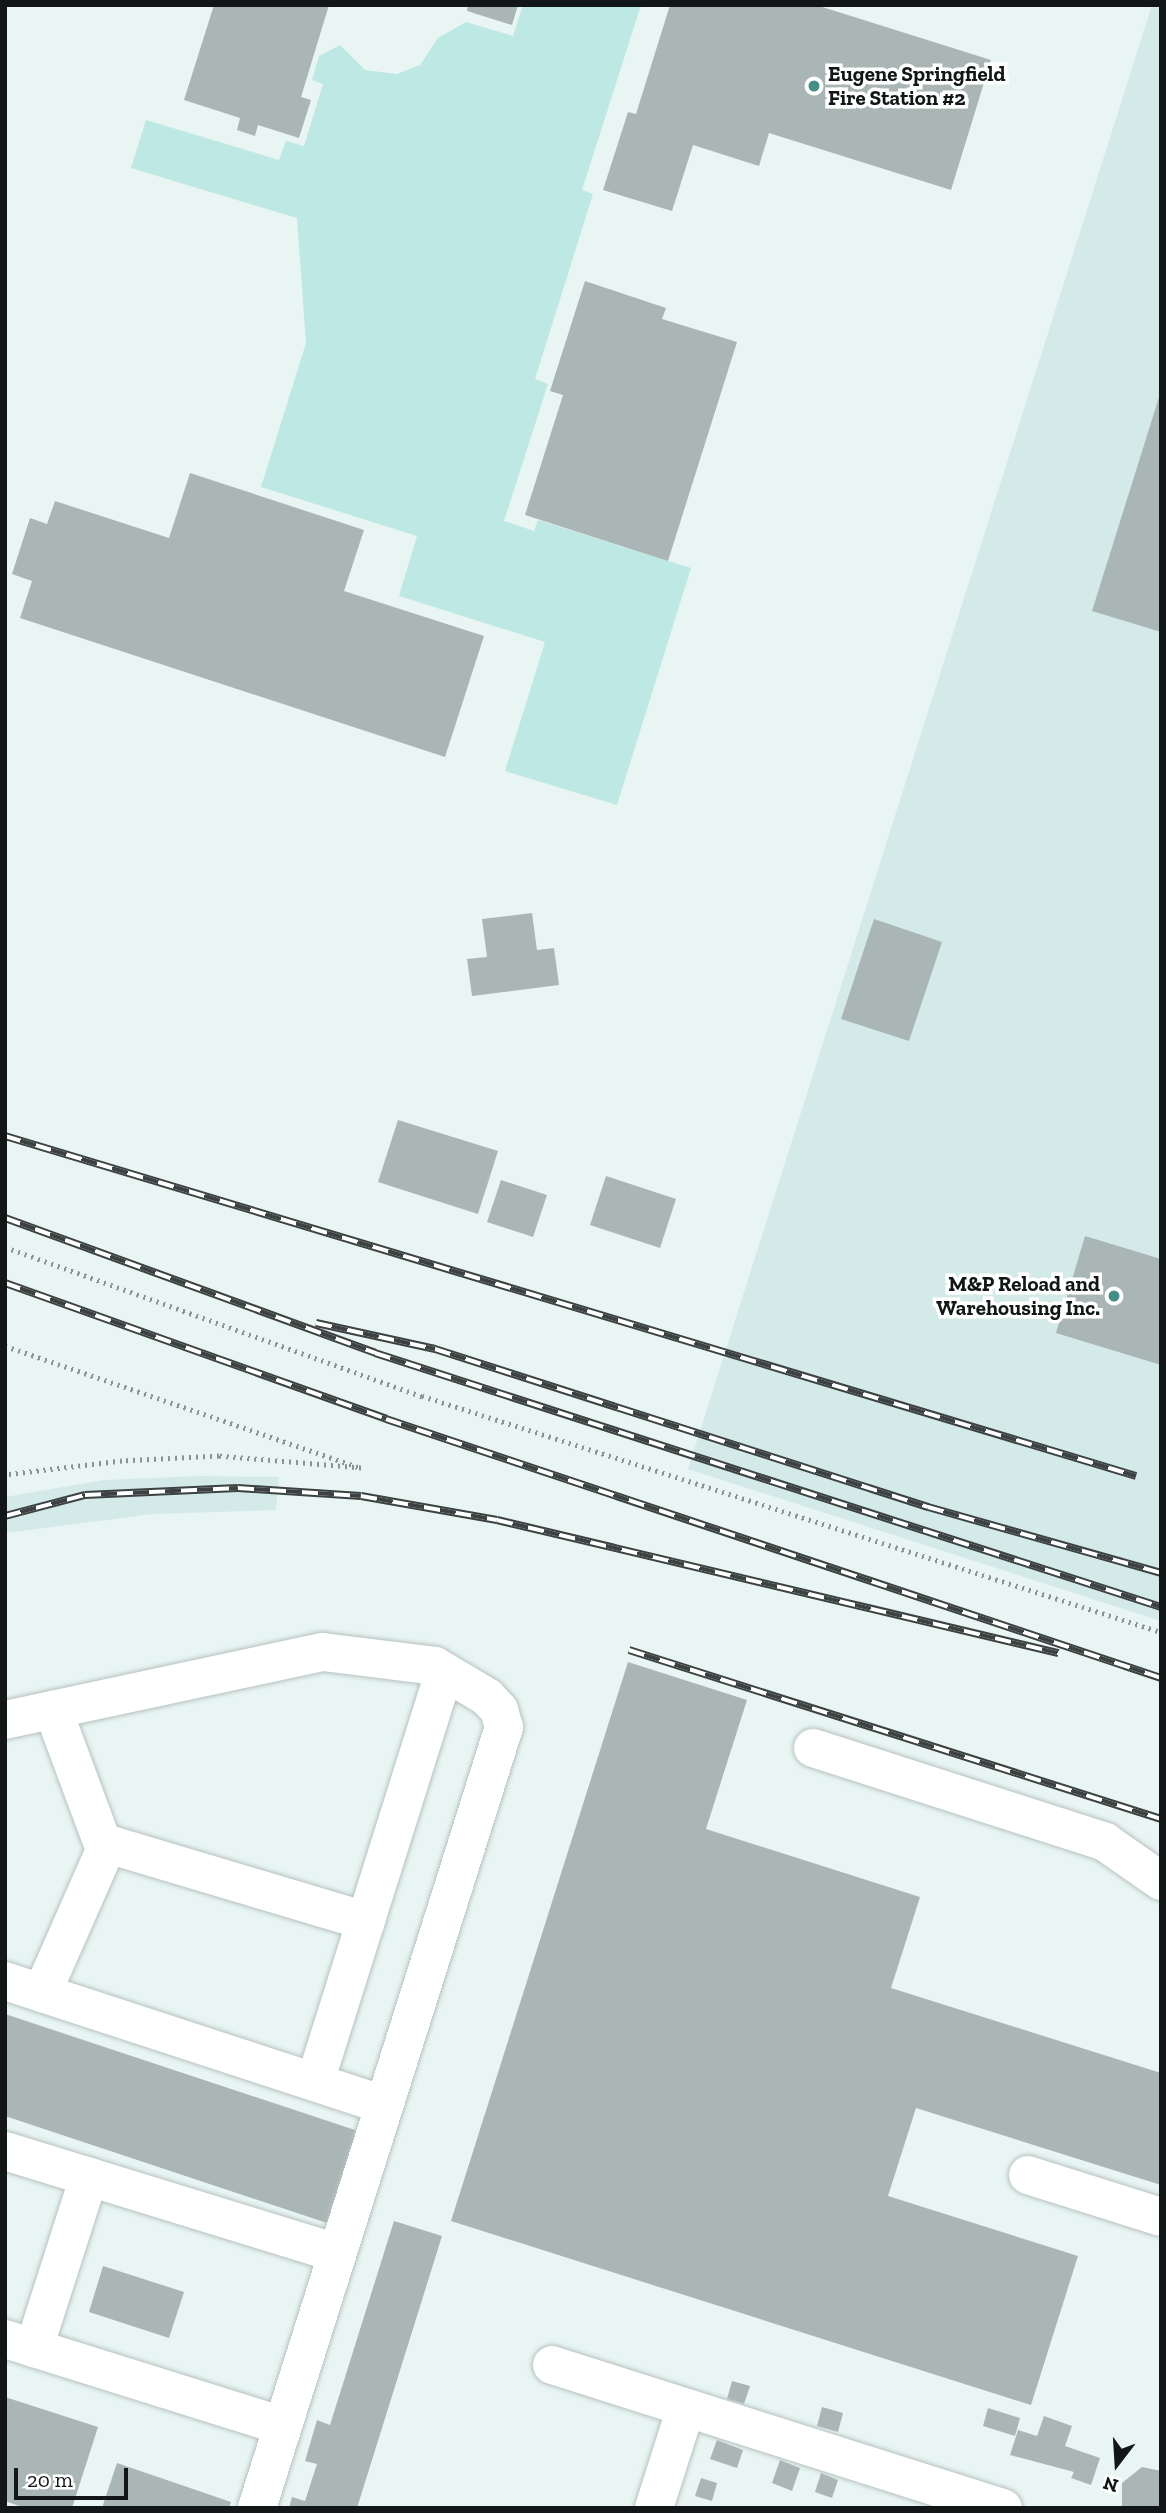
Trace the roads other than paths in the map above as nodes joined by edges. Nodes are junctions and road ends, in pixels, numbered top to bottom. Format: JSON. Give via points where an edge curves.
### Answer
{"nodes":[{"id":1,"x":444,"y":1672,"type":"junction"},
{"id":2,"x":53,"y":1710,"type":"junction"},
{"id":3,"x":5,"y":1720,"type":"edge"},
{"id":4,"x":813,"y":1748,"type":"dead end"},
{"id":5,"x":105,"y":1850,"type":"junction"},
{"id":6,"x":1161,"y":1881,"type":"edge"},
{"id":7,"x":366,"y":1921,"type":"junction"},
{"id":8,"x":5,"y":1981,"type":"edge"},
{"id":9,"x":42,"y":1993,"type":"junction"},
{"id":10,"x":315,"y":2082,"type":"junction"},
{"id":11,"x":384,"y":2105,"type":"junction"},
{"id":12,"x":5,"y":2151,"type":"edge"},
{"id":13,"x":1028,"y":2175,"type":"dead end"},
{"id":14,"x":89,"y":2177,"type":"junction"},
{"id":15,"x":1161,"y":2217,"type":"edge"},
{"id":16,"x":337,"y":2253,"type":"junction"},
{"id":17,"x":19,"y":2343,"type":"edge"},
{"id":18,"x":552,"y":2365,"type":"dead end"},
{"id":19,"x":686,"y":2408,"type":"junction"},
{"id":20,"x":283,"y":2426,"type":"junction"},
{"id":21,"x":257,"y":2508,"type":"edge"},
{"id":22,"x":654,"y":2508,"type":"edge"},
{"id":23,"x":1003,"y":2508,"type":"edge"}],
"edges":[{"from":1,"to":2,"type":"lane","via":[[423,1664],[323,1652]]},
{"from":1,"to":7,"type":"lane"},
{"from":1,"to":11,"type":"lane","via":[[487,1697],[499,1710],[504,1727]]},
{"from":2,"to":3,"type":"lane"},
{"from":2,"to":5,"type":"lane"},
{"from":4,"to":6,"type":"lane","via":[[1105,1842]]},
{"from":5,"to":7,"type":"lane","via":[[114,1846]]},
{"from":5,"to":9,"type":"lane"},
{"from":7,"to":10,"type":"lane"},
{"from":8,"to":9,"type":"lane"},
{"from":9,"to":10,"type":"lane"},
{"from":10,"to":11,"type":"lane"},
{"from":11,"to":16,"type":"lane"},
{"from":12,"to":14,"type":"lane"},
{"from":13,"to":15,"type":"lane"},
{"from":14,"to":16,"type":"lane"},
{"from":14,"to":17,"type":"lane"},
{"from":16,"to":20,"type":"lane"},
{"from":17,"to":20,"type":"lane"},
{"from":18,"to":19,"type":"lane"},
{"from":19,"to":22,"type":"lane"},
{"from":19,"to":23,"type":"lane"},
{"from":20,"to":21,"type":"lane"}]}
